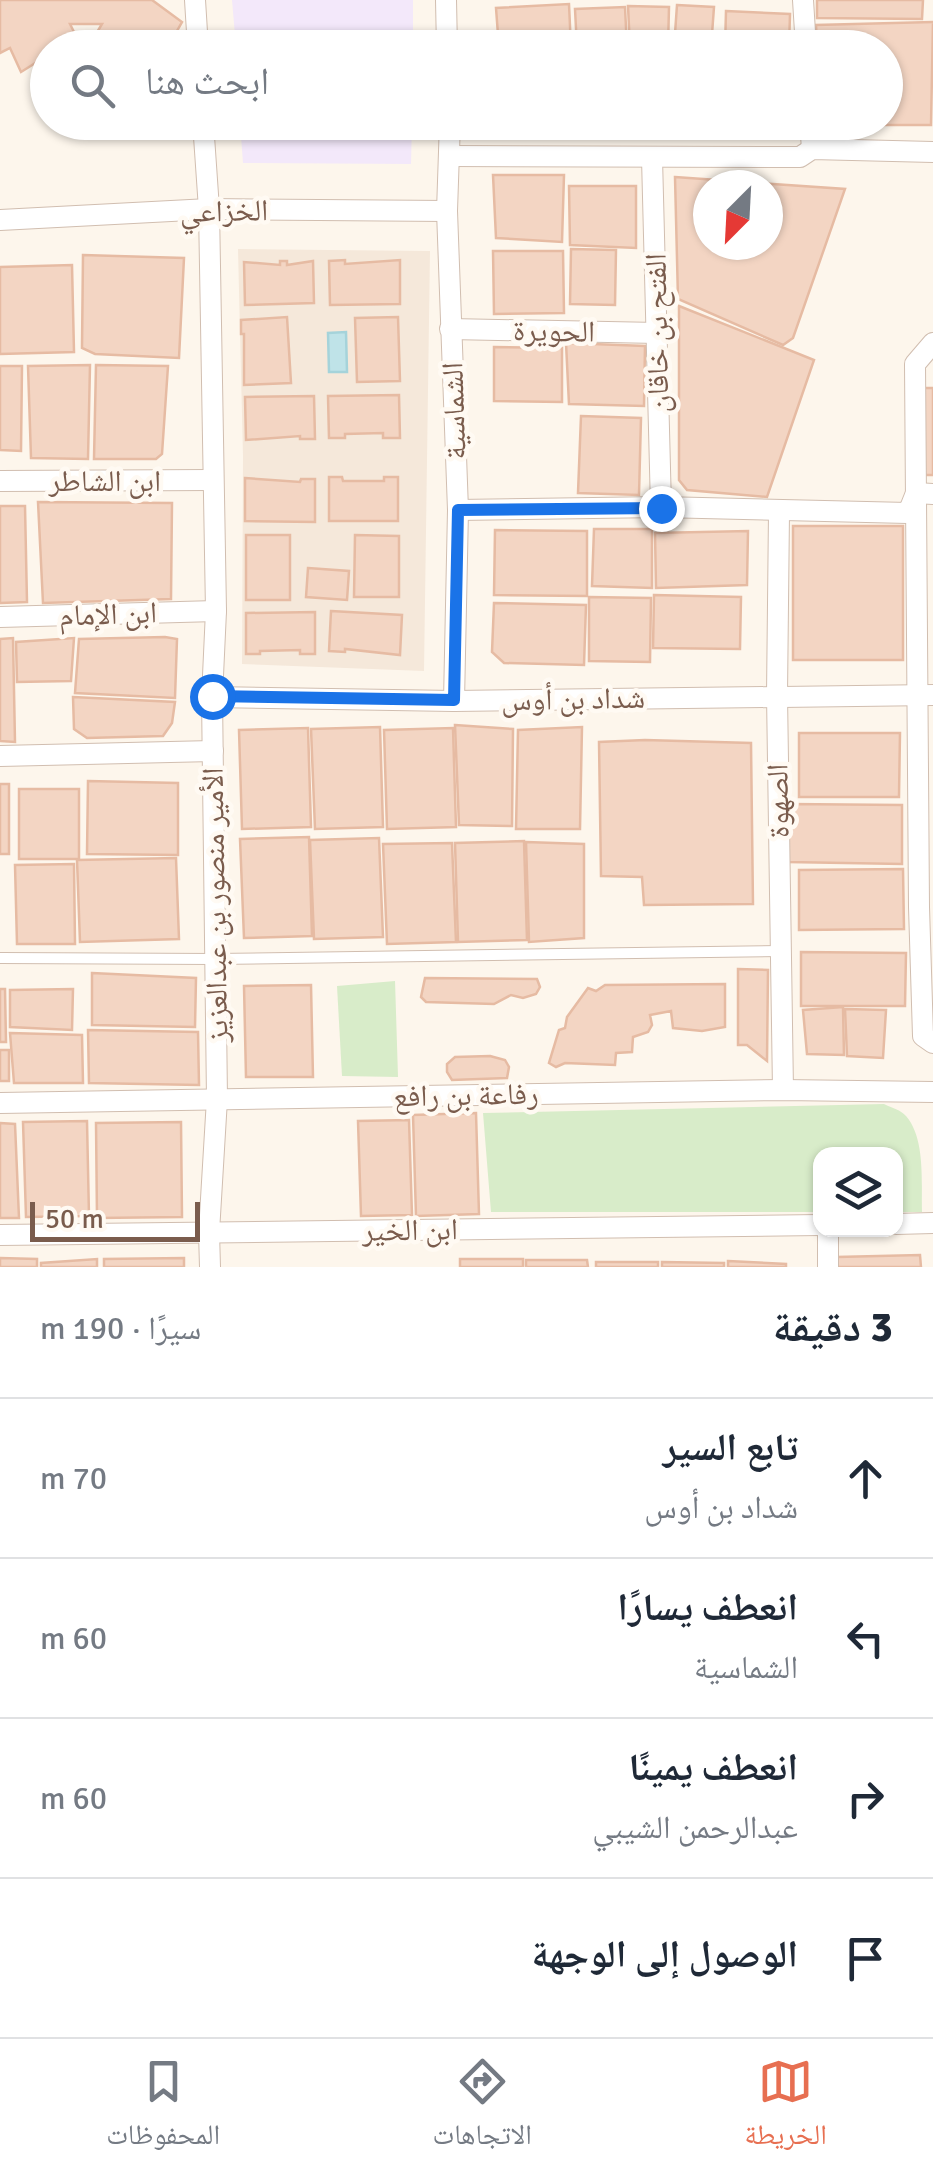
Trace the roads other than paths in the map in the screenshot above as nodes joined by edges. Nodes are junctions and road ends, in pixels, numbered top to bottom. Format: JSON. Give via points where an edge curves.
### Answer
{"nodes":[{"id":1,"x":194,"y":0,"type":"edge"},
{"id":2,"x":446,"y":0,"type":"edge"},
{"id":3,"x":803,"y":0,"type":"edge"},
{"id":4,"x":196,"y":30,"type":"edge"},
{"id":5,"x":447,"y":30,"type":"edge"},
{"id":6,"x":805,"y":30,"type":"edge"},
{"id":7,"x":204,"y":140,"type":"edge"},
{"id":8,"x":451,"y":140,"type":"edge"},
{"id":9,"x":811,"y":140,"type":"edge"},
{"id":10,"x":812,"y":149,"type":"junction"},
{"id":11,"x":933,"y":152,"type":"edge"},
{"id":12,"x":451,"y":156,"type":"junction"},
{"id":13,"x":652,"y":158,"type":"junction"},
{"id":14,"x":209,"y":209,"type":"junction"},
{"id":15,"x":448,"y":211,"type":"junction"},
{"id":16,"x":0,"y":220,"type":"edge"},
{"id":17,"x":450,"y":330,"type":"junction"},
{"id":18,"x":658,"y":333,"type":"junction"},
{"id":19,"x":933,"y":343,"type":"edge"},
{"id":20,"x":924,"y":364,"type":"edge"},
{"id":21,"x":211,"y":480,"type":"junction"},
{"id":22,"x":0,"y":481,"type":"edge"},
{"id":23,"x":924,"y":493,"type":"edge"},
{"id":24,"x":661,"y":508,"type":"junction"},
{"id":25,"x":458,"y":510,"type":"junction"},
{"id":26,"x":779,"y":512,"type":"junction"},
{"id":27,"x":216,"y":610,"type":"junction"},
{"id":28,"x":0,"y":617,"type":"edge"},
{"id":29,"x":777,"y":695,"type":"junction"},
{"id":30,"x":926,"y":695,"type":"edge"},
{"id":31,"x":212,"y":696,"type":"junction"},
{"id":32,"x":454,"y":700,"type":"junction"},
{"id":33,"x":213,"y":751,"type":"junction"},
{"id":34,"x":0,"y":756,"type":"edge"},
{"id":35,"x":926,"y":907,"type":"edge"},
{"id":36,"x":780,"y":951,"type":"junction"},
{"id":37,"x":0,"y":958,"type":"edge"},
{"id":38,"x":215,"y":959,"type":"junction"},
{"id":39,"x":928,"y":1040,"type":"edge"},
{"id":40,"x":783,"y":1090,"type":"junction"},
{"id":41,"x":933,"y":1092,"type":"edge"},
{"id":42,"x":218,"y":1099,"type":"junction"},
{"id":43,"x":0,"y":1103,"type":"edge"},
{"id":44,"x":933,"y":1223,"type":"edge"},
{"id":45,"x":903,"y":1224,"type":"edge"},
{"id":46,"x":813,"y":1225,"type":"edge"},
{"id":47,"x":209,"y":1232,"type":"junction"},
{"id":48,"x":0,"y":1235,"type":"edge"},
{"id":49,"x":828,"y":1237,"type":"edge"},
{"id":50,"x":210,"y":1267,"type":"edge"},
{"id":51,"x":828,"y":1267,"type":"edge"}],
"edges":[{"from":1,"to":4,"type":"street"},
{"from":2,"to":5,"type":"street"},
{"from":3,"to":6,"type":"street"},
{"from":7,"to":14,"type":"street","name":"الأمير منصور بن عبدالعزيز"},
{"from":8,"to":12,"type":"street","name":"الشماسية"},
{"from":9,"to":10,"type":"street"},
{"from":10,"to":11,"type":"street"},
{"from":10,"to":13,"type":"street","via":[[800,158]]},
{"from":12,"to":13,"type":"street"},
{"from":12,"to":15,"type":"street","name":"الشماسية"},
{"from":13,"to":18,"type":"street","name":"الفتح بن خاقان"},
{"from":14,"to":15,"type":"street","name":"الخزاعي"},
{"from":14,"to":16,"type":"street","name":"الخزاعي"},
{"from":14,"to":21,"type":"street","name":"الأمير منصور بن عبدالعزيز"},
{"from":15,"to":17,"type":"street","name":"الشماسية"},
{"from":17,"to":18,"type":"street","name":"الحويرة"},
{"from":17,"to":25,"type":"street","name":"الشماسية"},
{"from":18,"to":24,"type":"street","name":"الفتح بن خاقان"},
{"from":19,"to":20,"type":"street"},
{"from":20,"to":23,"type":"street"},
{"from":21,"to":22,"type":"street","name":"ابن الشاطر"},
{"from":21,"to":27,"type":"street","name":"الأمير منصور بن عبدالعزيز"},
{"from":23,"to":26,"type":"street","via":[[908,513]]},
{"from":23,"to":30,"type":"street"},
{"from":24,"to":25,"type":"street"},
{"from":24,"to":26,"type":"street"},
{"from":25,"to":32,"type":"street","name":"الشماسية"},
{"from":26,"to":29,"type":"street","name":"الصهوة"},
{"from":27,"to":28,"type":"street","name":"ابن الإمام"},
{"from":27,"to":31,"type":"street","name":"الأمير منصور بن عبدالعزيز"},
{"from":29,"to":30,"type":"street","name":"شداد بن أوس"},
{"from":29,"to":32,"type":"street","name":"شداد بن أوس"},
{"from":29,"to":36,"type":"street","name":"الصهوة"},
{"from":30,"to":35,"type":"street"},
{"from":31,"to":32,"type":"street","name":"شداد بن أوس"},
{"from":31,"to":33,"type":"street","name":"الأمير منصور بن عبدالعزيز"},
{"from":33,"to":34,"type":"street"},
{"from":33,"to":38,"type":"street","name":"الأمير منصور بن عبدالعزيز"},
{"from":35,"to":39,"type":"street"},
{"from":36,"to":38,"type":"lane"},
{"from":36,"to":40,"type":"street","name":"الصهوة"},
{"from":37,"to":38,"type":"lane"},
{"from":38,"to":42,"type":"street","name":"الأمير منصور بن عبدالعزيز"},
{"from":40,"to":41,"type":"street","name":"رفاعة بن رافع"},
{"from":40,"to":42,"type":"street","name":"رفاعة بن رافع"},
{"from":42,"to":43,"type":"street","name":"رفاعة بن رافع"},
{"from":42,"to":47,"type":"street","name":"الأمير منصور بن عبدالعزيز"},
{"from":44,"to":45,"type":"street"},
{"from":46,"to":47,"type":"street","name":"ابن الخير"},
{"from":47,"to":48,"type":"street","name":"ابن الخير"},
{"from":47,"to":50,"type":"street","name":"الأمير منصور بن عبدالعزيز"},
{"from":49,"to":51,"type":"street"}]}
